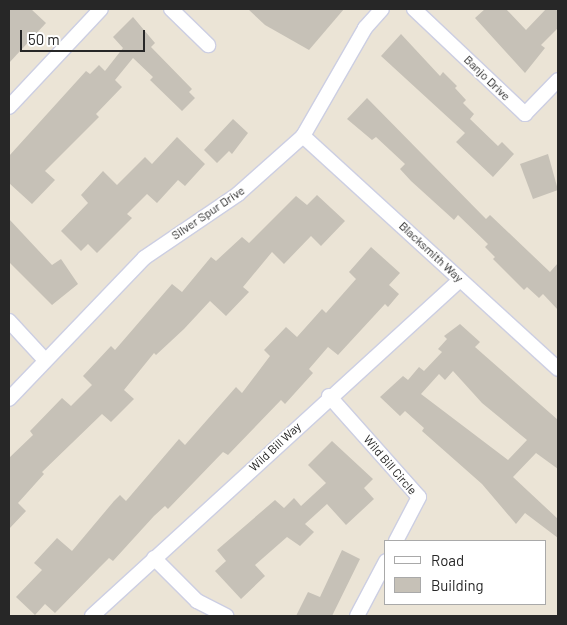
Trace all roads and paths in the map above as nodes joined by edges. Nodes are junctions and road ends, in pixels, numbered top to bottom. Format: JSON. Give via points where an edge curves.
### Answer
{"nodes":[{"id":1,"x":101,"y":9,"type":"edge"},
{"id":2,"x":171,"y":9,"type":"edge"},
{"id":3,"x":382,"y":9,"type":"edge"},
{"id":4,"x":414,"y":9,"type":"edge"},
{"id":5,"x":208,"y":45,"type":"dead end"},
{"id":6,"x":558,"y":80,"type":"edge"},
{"id":7,"x":9,"y":107,"type":"edge"},
{"id":8,"x":303,"y":136,"type":"junction"},
{"id":9,"x":460,"y":280,"type":"junction"},
{"id":10,"x":9,"y":321,"type":"edge"},
{"id":11,"x":45,"y":360,"type":"junction"},
{"id":12,"x":558,"y":369,"type":"edge"},
{"id":13,"x":329,"y":396,"type":"junction"},
{"id":14,"x":9,"y":399,"type":"edge"},
{"id":15,"x":397,"y":540,"type":"edge"},
{"id":16,"x":154,"y":558,"type":"junction"},
{"id":17,"x":384,"y":565,"type":"edge"},
{"id":18,"x":92,"y":616,"type":"edge"},
{"id":19,"x":226,"y":616,"type":"edge"},
{"id":20,"x":357,"y":616,"type":"edge"}],
"edges":[{"from":1,"to":7,"type":"street"},
{"from":2,"to":5,"type":"street"},
{"from":3,"to":8,"type":"street","name":"Silver Spur Drive","via":[[365,28]]},
{"from":4,"to":6,"type":"street","name":"Banjo Drive","via":[[525,114]]},
{"from":8,"to":9,"type":"street","name":"Blacksmith Way"},
{"from":8,"to":11,"type":"street","name":"Silver Spur Drive","via":[[238,194],[144,258]]},
{"from":9,"to":12,"type":"street","name":"Blacksmith Way"},
{"from":9,"to":13,"type":"street","name":"Wild Bill Way"},
{"from":10,"to":11,"type":"street"},
{"from":11,"to":14,"type":"street","name":"Silver Spur Drive"},
{"from":13,"to":15,"type":"street","name":"Wild Bill Circle","via":[[419,496]]},
{"from":13,"to":16,"type":"street","name":"Wild Bill Way"},
{"from":16,"to":18,"type":"street","name":"Wild Bill Way"},
{"from":16,"to":19,"type":"street","via":[[197,600]]},
{"from":17,"to":20,"type":"street"}]}
